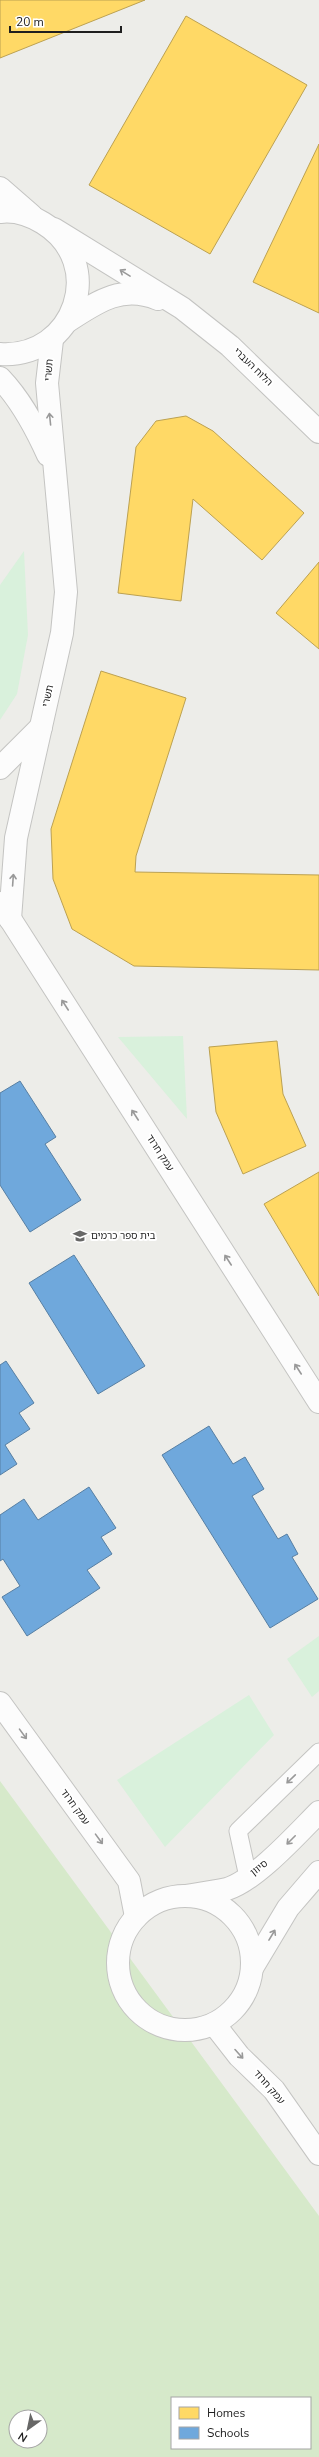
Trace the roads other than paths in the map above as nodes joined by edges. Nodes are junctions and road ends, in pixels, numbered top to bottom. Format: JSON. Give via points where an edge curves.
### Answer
{"nodes":[{"id":1,"x":0,"y":188,"type":"edge"},
{"id":2,"x":0,"y":212,"type":"edge"},
{"id":3,"x":32,"y":216,"type":"junction"},
{"id":4,"x":54,"y":229,"type":"junction"},
{"id":5,"x":182,"y":308,"type":"junction"},
{"id":6,"x":68,"y":321,"type":"junction"},
{"id":7,"x":52,"y":340,"type":"junction"},
{"id":8,"x":0,"y":354,"type":"edge"},
{"id":9,"x":0,"y":378,"type":"edge"},
{"id":10,"x":319,"y":432,"type":"edge"},
{"id":11,"x":56,"y":472,"type":"junction"},
{"id":12,"x":41,"y":727,"type":"junction"},
{"id":13,"x":0,"y":768,"type":"edge"},
{"id":14,"x":5,"y":911,"type":"edge"},
{"id":15,"x":319,"y":1402,"type":"edge"},
{"id":16,"x":0,"y":1703,"type":"edge"},
{"id":17,"x":319,"y":1752,"type":"edge"},
{"id":18,"x":319,"y":1812,"type":"edge"},
{"id":19,"x":319,"y":1872,"type":"edge"},
{"id":20,"x":248,"y":1877,"type":"junction"},
{"id":21,"x":184,"y":1896,"type":"junction"},
{"id":22,"x":136,"y":1917,"type":"junction"},
{"id":23,"x":252,"y":1968,"type":"junction"},
{"id":24,"x":214,"y":2024,"type":"junction"},
{"id":25,"x":319,"y":2154,"type":"edge"}],
"edges":[{"from":1,"to":3,"type":"street"},
{"from":2,"to":3,"type":"street"},
{"from":3,"to":4,"type":"street","name":"הלוח העברי"},
{"from":5,"to":4,"type":"street","name":"הלוח העברי","one_way":true},
{"from":4,"to":6,"type":"street","via":[[70,248],[78,272],[77,298]]},
{"from":5,"to":6,"type":"street","name":"הלוח העברי","via":[[155,298],[122,292],[93,304]]},
{"from":5,"to":10,"type":"street","name":"הלוח העברי","via":[[230,346]]},
{"from":6,"to":7,"type":"street"},
{"from":7,"to":8,"type":"street","via":[[29,352],[15,355]]},
{"from":11,"to":7,"type":"street","name":"תשרי","one_way":true,"via":[[47,383]]},
{"from":9,"to":11,"type":"street","name":"תשרי","via":[[12,390],[35,426]]},
{"from":11,"to":12,"type":"street","name":"תשרי","via":[[66,592],[62,633]]},
{"from":12,"to":13,"type":"street"},
{"from":14,"to":12,"type":"street","name":"תשרי","one_way":true,"via":[[16,838]]},
{"from":15,"to":14,"type":"street","name":"עמק חרוד","one_way":true},
{"from":16,"to":22,"type":"street","name":"עמק חרוד","one_way":true,"via":[[130,1882]]},
{"from":17,"to":20,"type":"lane","one_way":true,"via":[[238,1831]]},
{"from":18,"to":20,"type":"street","name":"סיוון","one_way":true,"via":[[278,1853]]},
{"from":23,"to":19,"type":"street","one_way":true,"via":[[288,1908]]},
{"from":20,"to":21,"type":"street","name":"סיוון","via":[[228,1888]]},
{"from":21,"to":22,"type":"street","via":[[161,1900]]},
{"from":21,"to":23,"type":"street","via":[[208,1900],[228,1912],[240,1924],[250,1945]]},
{"from":22,"to":24,"type":"street","via":[[123,1937],[118,1960],[121,1983],[131,2004],[143,2016],[164,2027],[187,2030]]},
{"from":23,"to":24,"type":"street","via":[[246,1991],[233,2010]]},
{"from":24,"to":25,"type":"street","name":"עמק חרוד","one_way":true,"via":[[239,2056],[274,2090]]}]}
